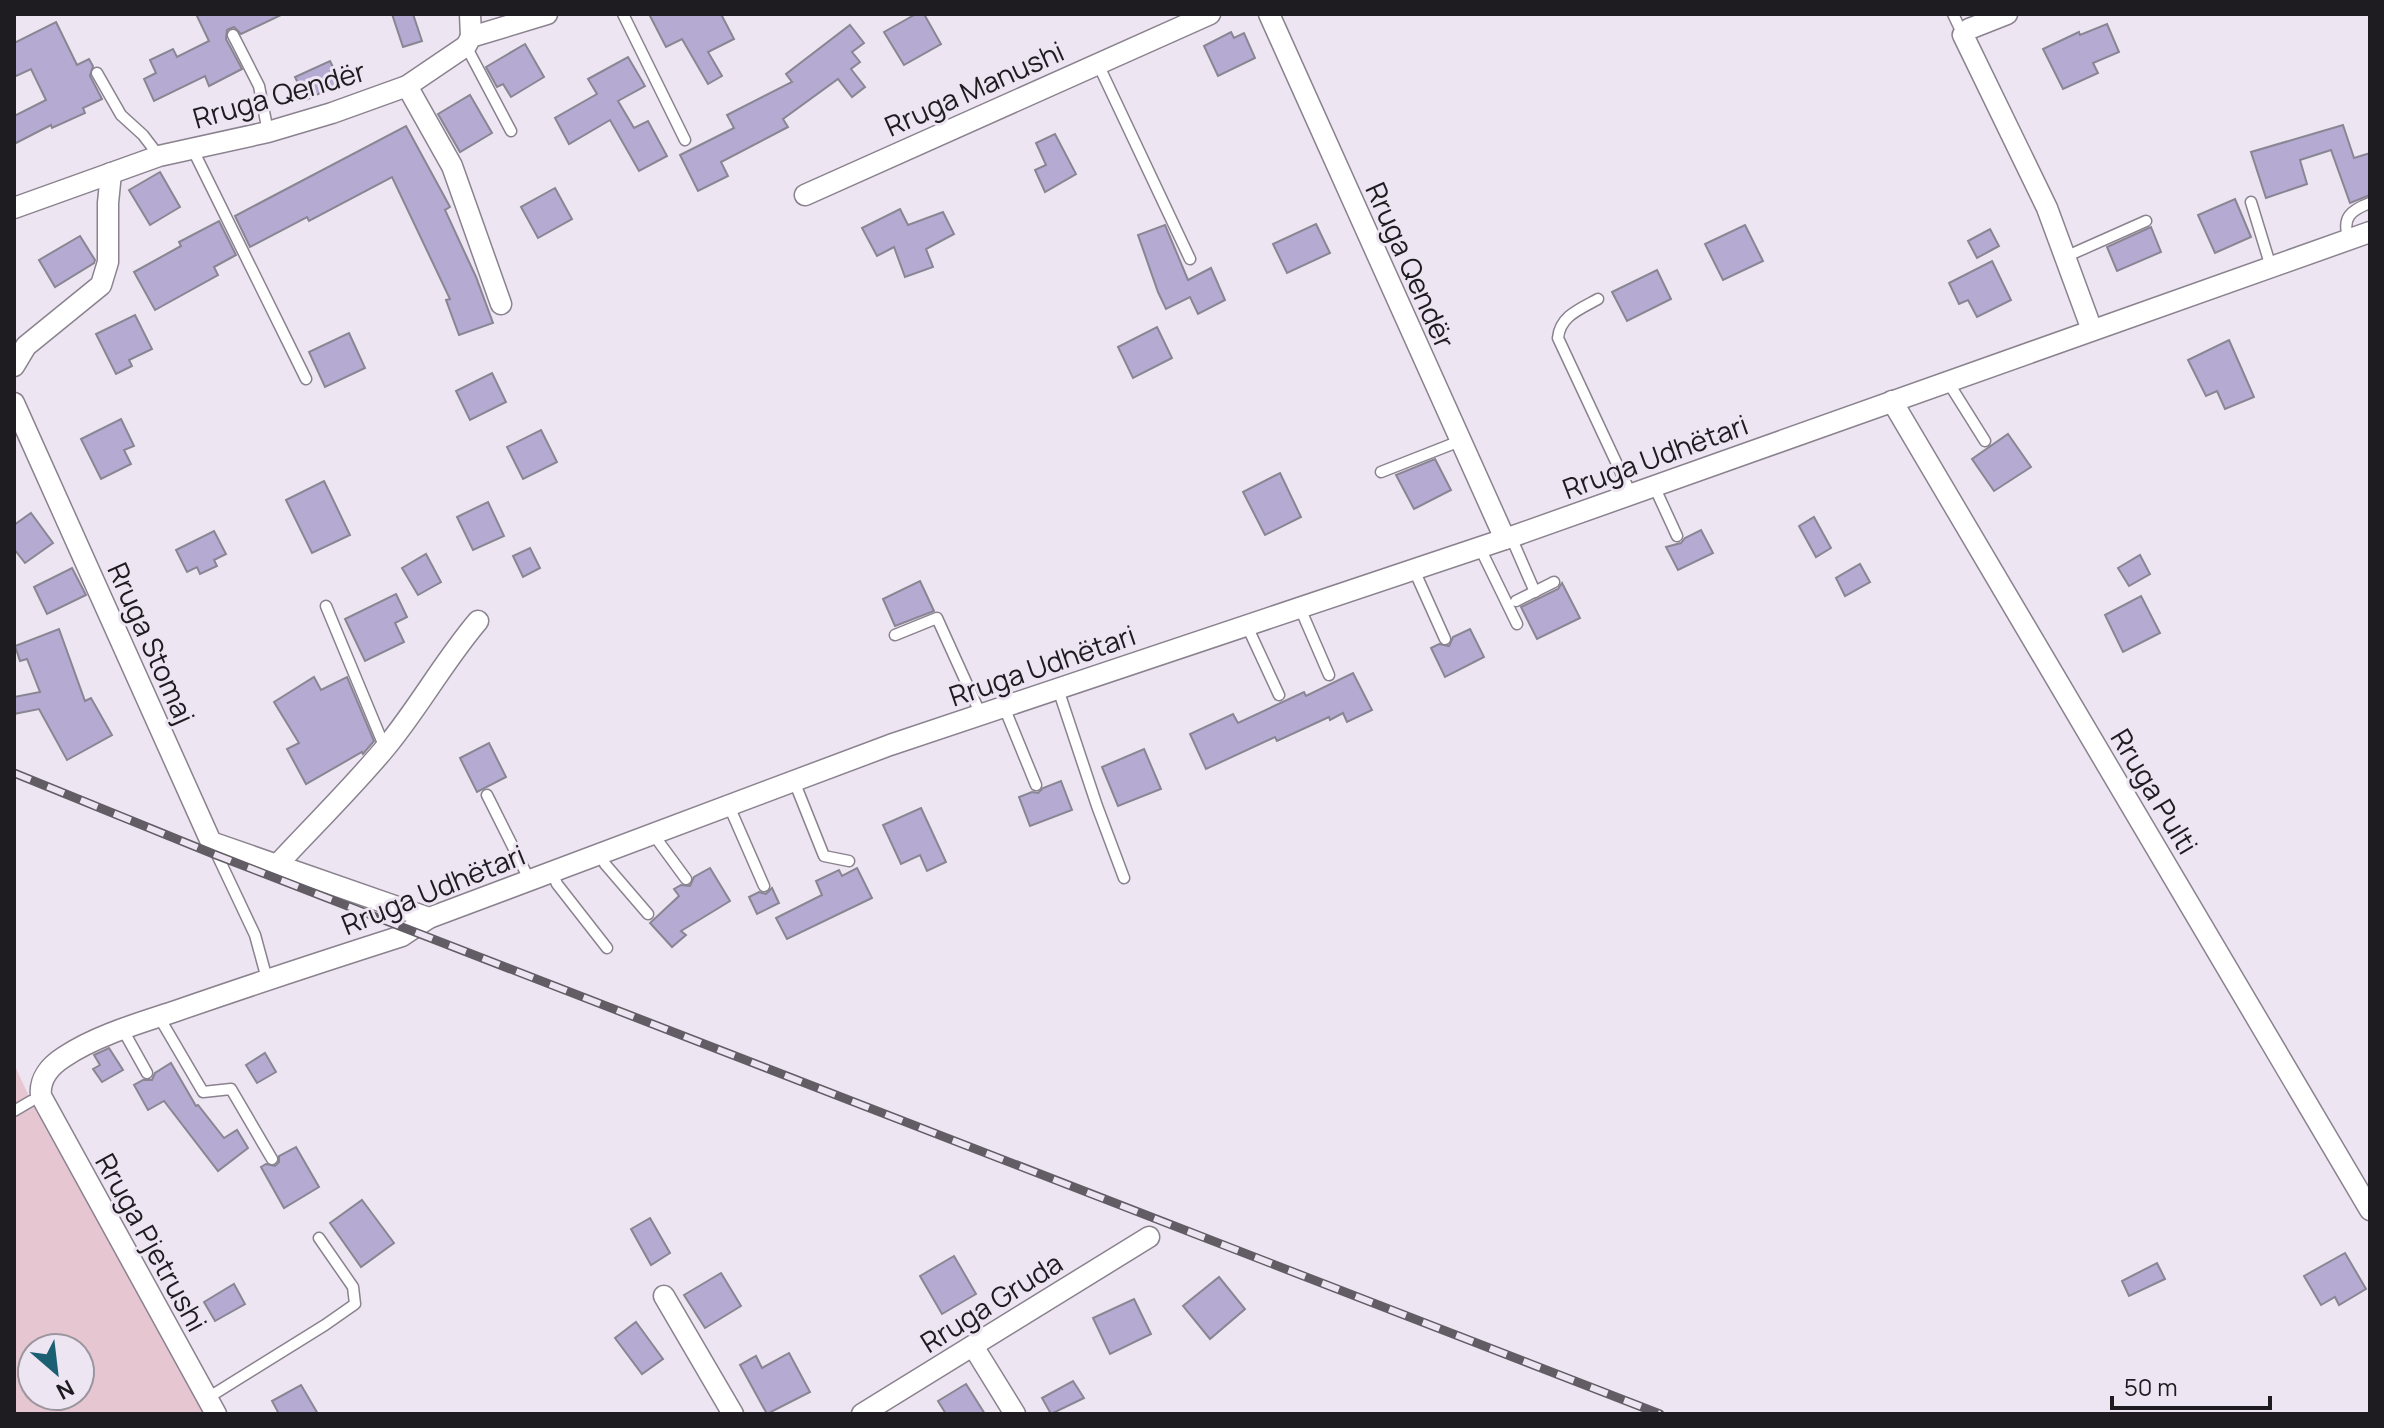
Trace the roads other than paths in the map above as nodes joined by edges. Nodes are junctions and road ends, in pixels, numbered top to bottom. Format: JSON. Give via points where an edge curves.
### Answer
{"nodes":[{"id":1,"x":470,"y":14,"type":"edge"},
{"id":2,"x":547,"y":14,"type":"edge"},
{"id":3,"x":623,"y":14,"type":"edge"},
{"id":4,"x":1210,"y":14,"type":"edge"},
{"id":5,"x":1269,"y":14,"type":"edge"},
{"id":6,"x":1953,"y":14,"type":"edge"},
{"id":7,"x":2007,"y":14,"type":"edge"},
{"id":8,"x":233,"y":35,"type":"dead end"},
{"id":9,"x":1963,"y":35,"type":"junction"},
{"id":10,"x":469,"y":42,"type":"junction"},
{"id":11,"x":1098,"y":64,"type":"junction"},
{"id":12,"x":97,"y":73,"type":"dead end"},
{"id":13,"x":407,"y":86,"type":"junction"},
{"id":14,"x":511,"y":131,"type":"dead end"},
{"id":15,"x":268,"y":132,"type":"junction"},
{"id":16,"x":685,"y":140,"type":"dead end"},
{"id":17,"x":192,"y":148,"type":"junction"},
{"id":18,"x":159,"y":156,"type":"junction"},
{"id":19,"x":111,"y":173,"type":"junction"},
{"id":20,"x":805,"y":195,"type":"dead end"},
{"id":21,"x":2251,"y":202,"type":"dead end"},
{"id":22,"x":2370,"y":203,"type":"edge"},
{"id":23,"x":14,"y":208,"type":"edge"},
{"id":24,"x":2146,"y":221,"type":"dead end"},
{"id":25,"x":2370,"y":232,"type":"edge"},
{"id":26,"x":2349,"y":239,"type":"junction"},
{"id":27,"x":2065,"y":257,"type":"junction"},
{"id":28,"x":1190,"y":259,"type":"dead end"},
{"id":29,"x":2271,"y":267,"type":"junction"},
{"id":30,"x":1598,"y":299,"type":"dead end"},
{"id":31,"x":501,"y":304,"type":"dead end"},
{"id":32,"x":2092,"y":330,"type":"junction"},
{"id":33,"x":14,"y":366,"type":"edge"},
{"id":34,"x":306,"y":379,"type":"dead end"},
{"id":35,"x":1948,"y":382,"type":"junction"},
{"id":36,"x":1892,"y":401,"type":"junction"},
{"id":37,"x":14,"y":403,"type":"edge"},
{"id":38,"x":1460,"y":441,"type":"junction"},
{"id":39,"x":1985,"y":441,"type":"dead end"},
{"id":40,"x":1381,"y":472,"type":"dead end"},
{"id":41,"x":1654,"y":486,"type":"junction"},
{"id":42,"x":1631,"y":494,"type":"junction"},
{"id":43,"x":1677,"y":536,"type":"dead end"},
{"id":44,"x":1508,"y":538,"type":"junction"},
{"id":45,"x":1480,"y":548,"type":"junction"},
{"id":46,"x":1414,"y":570,"type":"junction"},
{"id":47,"x":1554,"y":582,"type":"dead end"},
{"id":48,"x":1535,"y":592,"type":"junction"},
{"id":49,"x":1516,"y":601,"type":"dead end"},
{"id":50,"x":326,"y":606,"type":"dead end"},
{"id":51,"x":1300,"y":608,"type":"junction"},
{"id":52,"x":478,"y":621,"type":"dead end"},
{"id":53,"x":1517,"y":624,"type":"dead end"},
{"id":54,"x":1247,"y":626,"type":"junction"},
{"id":55,"x":895,"y":635,"type":"dead end"},
{"id":56,"x":1445,"y":639,"type":"dead end"},
{"id":57,"x":1329,"y":675,"type":"dead end"},
{"id":58,"x":1058,"y":689,"type":"junction"},
{"id":59,"x":1279,"y":695,"type":"dead end"},
{"id":60,"x":1004,"y":707,"type":"junction"},
{"id":61,"x":981,"y":715,"type":"junction"},
{"id":62,"x":385,"y":748,"type":"junction"},
{"id":63,"x":794,"y":781,"type":"junction"},
{"id":64,"x":1036,"y":785,"type":"dead end"},
{"id":65,"x":487,"y":795,"type":"dead end"},
{"id":66,"x":729,"y":806,"type":"junction"},
{"id":67,"x":653,"y":834,"type":"junction"},
{"id":68,"x":211,"y":842,"type":"junction"},
{"id":69,"x":601,"y":854,"type":"junction"},
{"id":70,"x":849,"y":861,"type":"dead end"},
{"id":71,"x":276,"y":866,"type":"junction"},
{"id":72,"x":552,"y":872,"type":"junction"},
{"id":73,"x":1124,"y":878,"type":"dead end"},
{"id":74,"x":686,"y":879,"type":"dead end"},
{"id":75,"x":530,"y":881,"type":"junction"},
{"id":76,"x":764,"y":886,"type":"dead end"},
{"id":77,"x":648,"y":914,"type":"dead end"},
{"id":78,"x":429,"y":918,"type":"junction"},
{"id":79,"x":607,"y":948,"type":"dead end"},
{"id":80,"x":267,"y":979,"type":"junction"},
{"id":81,"x":159,"y":1017,"type":"junction"},
{"id":82,"x":123,"y":1030,"type":"junction"},
{"id":83,"x":147,"y":1073,"type":"dead end"},
{"id":84,"x":29,"y":1103,"type":"edge"},
{"id":85,"x":272,"y":1159,"type":"dead end"},
{"id":86,"x":2370,"y":1210,"type":"edge"},
{"id":87,"x":1149,"y":1237,"type":"dead end"},
{"id":88,"x":319,"y":1238,"type":"dead end"},
{"id":89,"x":664,"y":1296,"type":"dead end"},
{"id":90,"x":973,"y":1346,"type":"junction"},
{"id":91,"x":211,"y":1406,"type":"edge"},
{"id":92,"x":733,"y":1414,"type":"edge"},
{"id":93,"x":862,"y":1414,"type":"edge"},
{"id":94,"x":1015,"y":1414,"type":"edge"}],
"edges":[{"from":1,"to":10,"type":"street"},
{"from":2,"to":10,"type":"street","name":"Rruga Qendër"},
{"from":3,"to":16,"type":"lane"},
{"from":4,"to":11,"type":"street","name":"Rruga Manushi"},
{"from":5,"to":38,"type":"street","name":"Rruga Qendër"},
{"from":6,"to":9,"type":"lane"},
{"from":7,"to":9,"type":"street"},
{"from":8,"to":15,"type":"lane","via":[[259,86]]},
{"from":9,"to":27,"type":"street","via":[[2047,208]]},
{"from":10,"to":13,"type":"street","name":"Rruga Qendër"},
{"from":10,"to":14,"type":"lane"},
{"from":11,"to":20,"type":"street","name":"Rruga Manushi"},
{"from":11,"to":28,"type":"lane"},
{"from":12,"to":18,"type":"lane","via":[[121,115]]},
{"from":13,"to":15,"type":"street","name":"Rruga Qendër"},
{"from":13,"to":31,"type":"street","via":[[452,166]]},
{"from":15,"to":17,"type":"street","name":"Rruga Qendër"},
{"from":17,"to":18,"type":"street","name":"Rruga Qendër"},
{"from":17,"to":34,"type":"lane"},
{"from":18,"to":19,"type":"street","name":"Rruga Qendër"},
{"from":19,"to":23,"type":"street","name":"Rruga Qendër"},
{"from":19,"to":33,"type":"street","via":[[108,262],[101,285],[26,346]]},
{"from":21,"to":29,"type":"lane"},
{"from":22,"to":26,"type":"lane","via":[[2347,217]]},
{"from":24,"to":27,"type":"lane"},
{"from":25,"to":26,"type":"street","name":"Rruga Udhëtari"},
{"from":26,"to":29,"type":"street","name":"Rruga Udhëtari"},
{"from":27,"to":32,"type":"street"},
{"from":29,"to":32,"type":"street","name":"Rruga Udhëtari"},
{"from":30,"to":42,"type":"lane","via":[[1567,318],[1558,338]]},
{"from":32,"to":35,"type":"street","name":"Rruga Udhëtari"},
{"from":35,"to":36,"type":"street","name":"Rruga Udhëtari"},
{"from":35,"to":39,"type":"lane"},
{"from":36,"to":41,"type":"street","name":"Rruga Udhëtari"},
{"from":36,"to":86,"type":"street","name":"Rruga Pulti"},
{"from":37,"to":68,"type":"street","name":"Rruga Stomaj"},
{"from":38,"to":40,"type":"lane"},
{"from":38,"to":44,"type":"street","name":"Rruga Qendër"},
{"from":41,"to":42,"type":"street","name":"Rruga Udhëtari"},
{"from":41,"to":43,"type":"lane"},
{"from":42,"to":44,"type":"street","name":"Rruga Udhëtari"},
{"from":44,"to":45,"type":"street","name":"Rruga Udhëtari"},
{"from":44,"to":48,"type":"lane"},
{"from":45,"to":46,"type":"street","name":"Rruga Udhëtari"},
{"from":45,"to":53,"type":"lane"},
{"from":46,"to":51,"type":"street","name":"Rruga Udhëtari"},
{"from":46,"to":56,"type":"lane"},
{"from":47,"to":48,"type":"lane"},
{"from":48,"to":49,"type":"lane"},
{"from":50,"to":62,"type":"lane"},
{"from":51,"to":54,"type":"street","name":"Rruga Udhëtari"},
{"from":51,"to":57,"type":"lane"},
{"from":52,"to":62,"type":"street"},
{"from":54,"to":58,"type":"street","name":"Rruga Udhëtari"},
{"from":54,"to":59,"type":"lane"},
{"from":55,"to":61,"type":"lane","via":[[937,618]]},
{"from":58,"to":60,"type":"street","name":"Rruga Udhëtari"},
{"from":58,"to":73,"type":"lane"},
{"from":60,"to":61,"type":"street","name":"Rruga Udhëtari"},
{"from":60,"to":64,"type":"lane"},
{"from":61,"to":63,"type":"street","name":"Rruga Udhëtari"},
{"from":62,"to":71,"type":"street"},
{"from":63,"to":66,"type":"street","name":"Rruga Udhëtari"},
{"from":63,"to":70,"type":"lane","via":[[824,856]]},
{"from":65,"to":75,"type":"lane"},
{"from":66,"to":67,"type":"street","name":"Rruga Udhëtari"},
{"from":66,"to":76,"type":"lane"},
{"from":67,"to":69,"type":"street","name":"Rruga Udhëtari"},
{"from":67,"to":74,"type":"lane"},
{"from":68,"to":71,"type":"street"},
{"from":68,"to":80,"type":"lane","via":[[255,935]]},
{"from":69,"to":72,"type":"street","name":"Rruga Udhëtari"},
{"from":69,"to":77,"type":"lane"},
{"from":71,"to":78,"type":"street"},
{"from":72,"to":75,"type":"street","name":"Rruga Udhëtari"},
{"from":72,"to":79,"type":"lane"},
{"from":75,"to":78,"type":"street","name":"Rruga Udhëtari"},
{"from":78,"to":80,"type":"street","name":"Rruga Udhëtari","via":[[402,936]]},
{"from":80,"to":81,"type":"street","name":"Rruga Udhëtari"},
{"from":81,"to":82,"type":"street","name":"Rruga Udhëtari"},
{"from":81,"to":85,"type":"lane","via":[[203,1092],[231,1089]]},
{"from":82,"to":83,"type":"lane"},
{"from":82,"to":84,"type":"street","name":"Rruga Udhëtari","via":[[53,1065]]},
{"from":84,"to":91,"type":"street","name":"Rruga Pjetrushi"},
{"from":87,"to":90,"type":"street","name":"Rruga Gruda"},
{"from":88,"to":91,"type":"lane","via":[[353,1287],[355,1304]]},
{"from":89,"to":92,"type":"street"},
{"from":90,"to":93,"type":"street","name":"Rruga Gruda"},
{"from":90,"to":94,"type":"street"}]}
